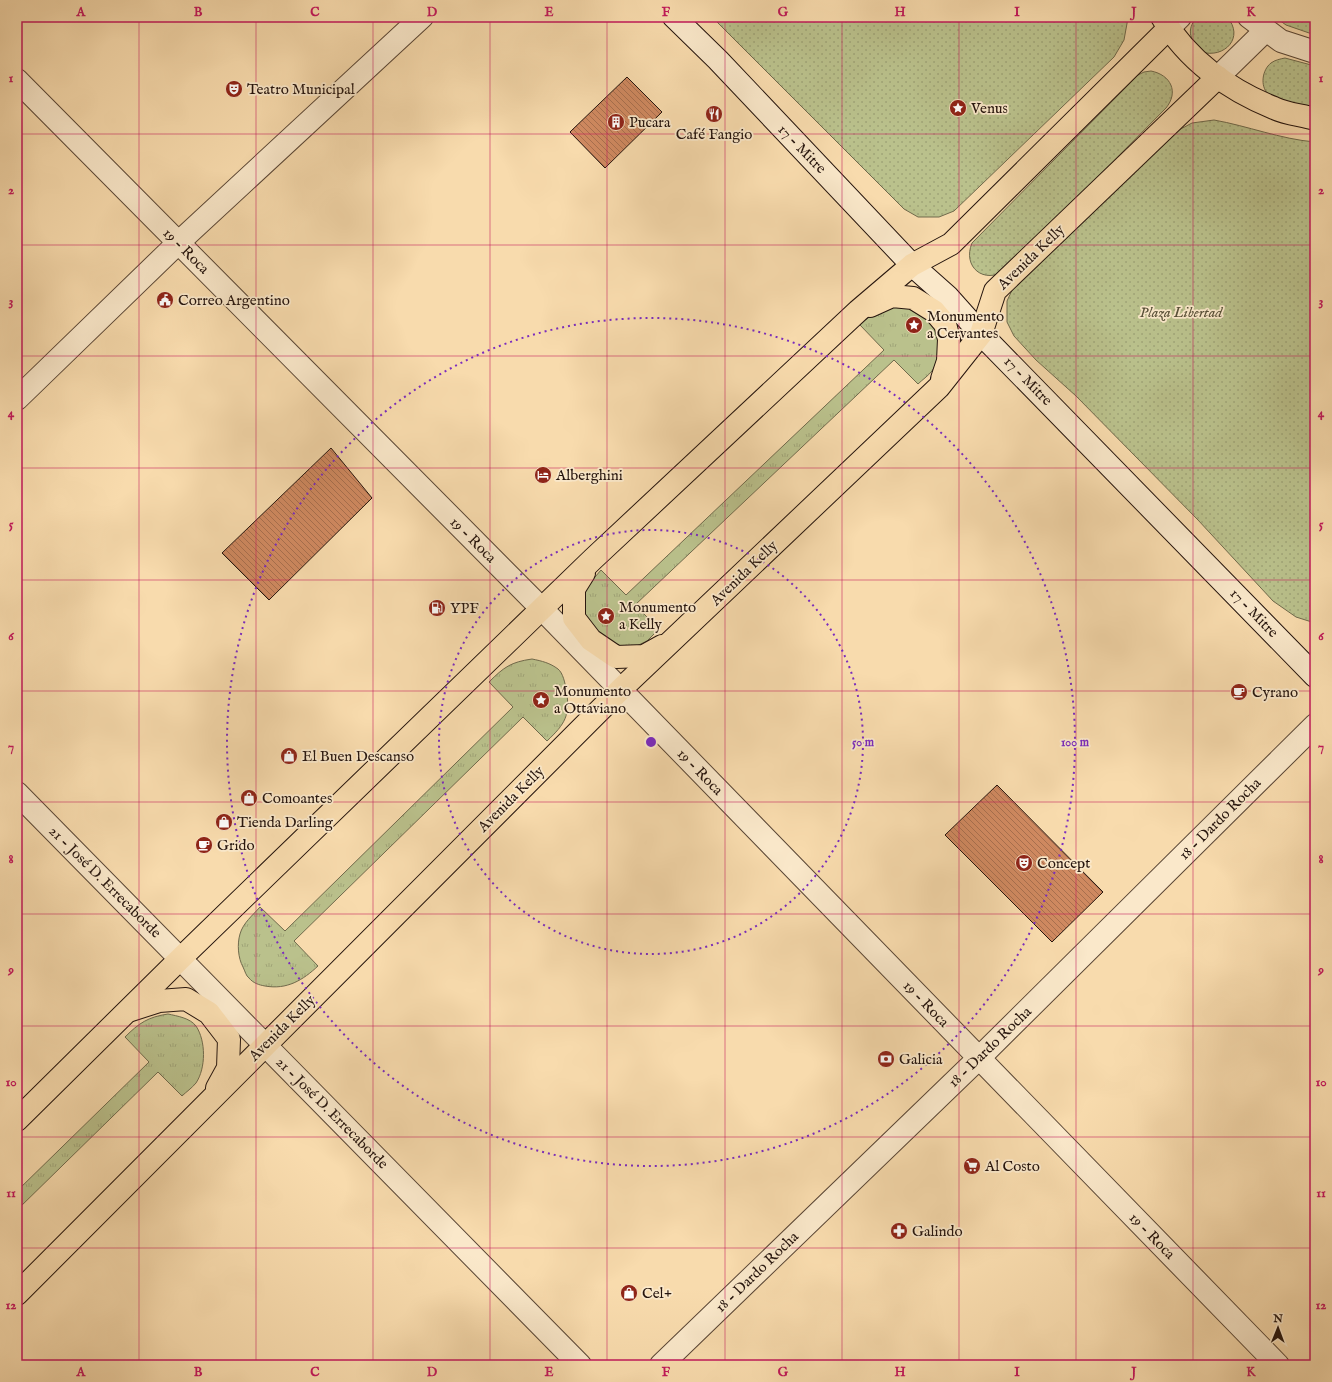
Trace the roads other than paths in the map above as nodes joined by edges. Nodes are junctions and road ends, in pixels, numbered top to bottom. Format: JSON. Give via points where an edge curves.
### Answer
{"nodes":[{"id":1,"x":422,"y":17,"type":"edge"},
{"id":2,"x":674,"y":17,"type":"edge"},
{"id":3,"x":1249,"y":17,"type":"edge"},
{"id":4,"x":1170,"y":21,"type":"edge"},
{"id":5,"x":1266,"y":30,"type":"junction"},
{"id":6,"x":1315,"y":52,"type":"edge"},
{"id":7,"x":1218,"y":77,"type":"junction"},
{"id":8,"x":17,"y":80,"type":"edge"},
{"id":9,"x":1315,"y":119,"type":"edge"},
{"id":10,"x":178,"y":243,"type":"junction"},
{"id":11,"x":912,"y":264,"type":"junction"},
{"id":12,"x":858,"y":311,"type":"junction"},
{"id":13,"x":981,"y":334,"type":"junction"},
{"id":14,"x":939,"y":388,"type":"junction"},
{"id":15,"x":17,"y":399,"type":"edge"},
{"id":16,"x":594,"y":559,"type":"junction"},
{"id":17,"x":542,"y":610,"type":"junction"},
{"id":18,"x":672,"y":641,"type":"junction"},
{"id":19,"x":1315,"y":676,"type":"edge"},
{"id":20,"x":620,"y":690,"type":"junction"},
{"id":21,"x":1315,"y":724,"type":"edge"},
{"id":22,"x":17,"y":793,"type":"edge"},
{"id":23,"x":180,"y":959,"type":"junction"},
{"id":24,"x":126,"y":1012,"type":"junction"},
{"id":25,"x":265,"y":1045,"type":"junction"},
{"id":26,"x":979,"y":1058,"type":"junction"},
{"id":27,"x":212,"y":1098,"type":"junction"},
{"id":28,"x":17,"y":1120,"type":"edge"},
{"id":29,"x":17,"y":1294,"type":"edge"},
{"id":30,"x":580,"y":1365,"type":"edge"},
{"id":31,"x":661,"y":1365,"type":"edge"},
{"id":32,"x":1278,"y":1365,"type":"edge"}],
"edges":[{"from":1,"to":10,"type":"street"},
{"from":2,"to":11,"type":"street","name":"17 - Mitre"},
{"from":3,"to":5,"type":"street"},
{"from":4,"to":7,"type":"main road","via":[[1197,61]]},
{"from":4,"to":11,"type":"main road","via":[[951,244]]},
{"from":5,"to":6,"type":"street","via":[[1281,41]]},
{"from":5,"to":7,"type":"street","name":"Avenida Kelly"},
{"from":7,"to":9,"type":"main road","via":[[1233,89],[1275,109]]},
{"from":7,"to":13,"type":"main road","name":"Avenida Kelly","via":[[995,291]]},
{"from":8,"to":10,"type":"street","name":"19 - Roca"},
{"from":10,"to":15,"type":"street"},
{"from":10,"to":17,"type":"street","name":"19 - Roca"},
{"from":11,"to":12,"type":"main road"},
{"from":11,"to":13,"type":"street","name":"17 - Mitre","via":[[948,297]]},
{"from":12,"to":14,"type":"main road","via":[[892,296],[912,298],[934,311],[945,324],[949,339],[948,361]]},
{"from":12,"to":16,"type":"main road"},
{"from":13,"to":14,"type":"main road","name":"Avenida Kelly"},
{"from":13,"to":19,"type":"street","name":"17 - Mitre"},
{"from":14,"to":18,"type":"main road","name":"Avenida Kelly"},
{"from":16,"to":17,"type":"main road"},
{"from":16,"to":18,"type":"main road","via":[[574,589],[574,618],[591,640],[616,657],[644,656]]},
{"from":17,"to":20,"type":"street","name":"19 - Roca"},
{"from":17,"to":23,"type":"main road"},
{"from":18,"to":20,"type":"main road","name":"Avenida Kelly"},
{"from":20,"to":25,"type":"main road","name":"Avenida Kelly"},
{"from":20,"to":26,"type":"street","name":"19 - Roca"},
{"from":21,"to":26,"type":"street","name":"18 - Dardo Rocha"},
{"from":22,"to":23,"type":"street","name":"21 - José D. Errecaborde"},
{"from":23,"to":24,"type":"main road"},
{"from":23,"to":25,"type":"street","name":"21 - José D. Errecaborde"},
{"from":24,"to":27,"type":"main road","via":[[159,1001],[186,999],[209,1014],[229,1039],[228,1068]]},
{"from":24,"to":28,"type":"main road"},
{"from":25,"to":27,"type":"main road","name":"Avenida Kelly"},
{"from":25,"to":30,"type":"street","name":"21 - José D. Errecaborde"},
{"from":26,"to":31,"type":"street","name":"18 - Dardo Rocha"},
{"from":26,"to":32,"type":"street","name":"19 - Roca"},
{"from":27,"to":29,"type":"main road","name":"Avenida Kelly"}]}
